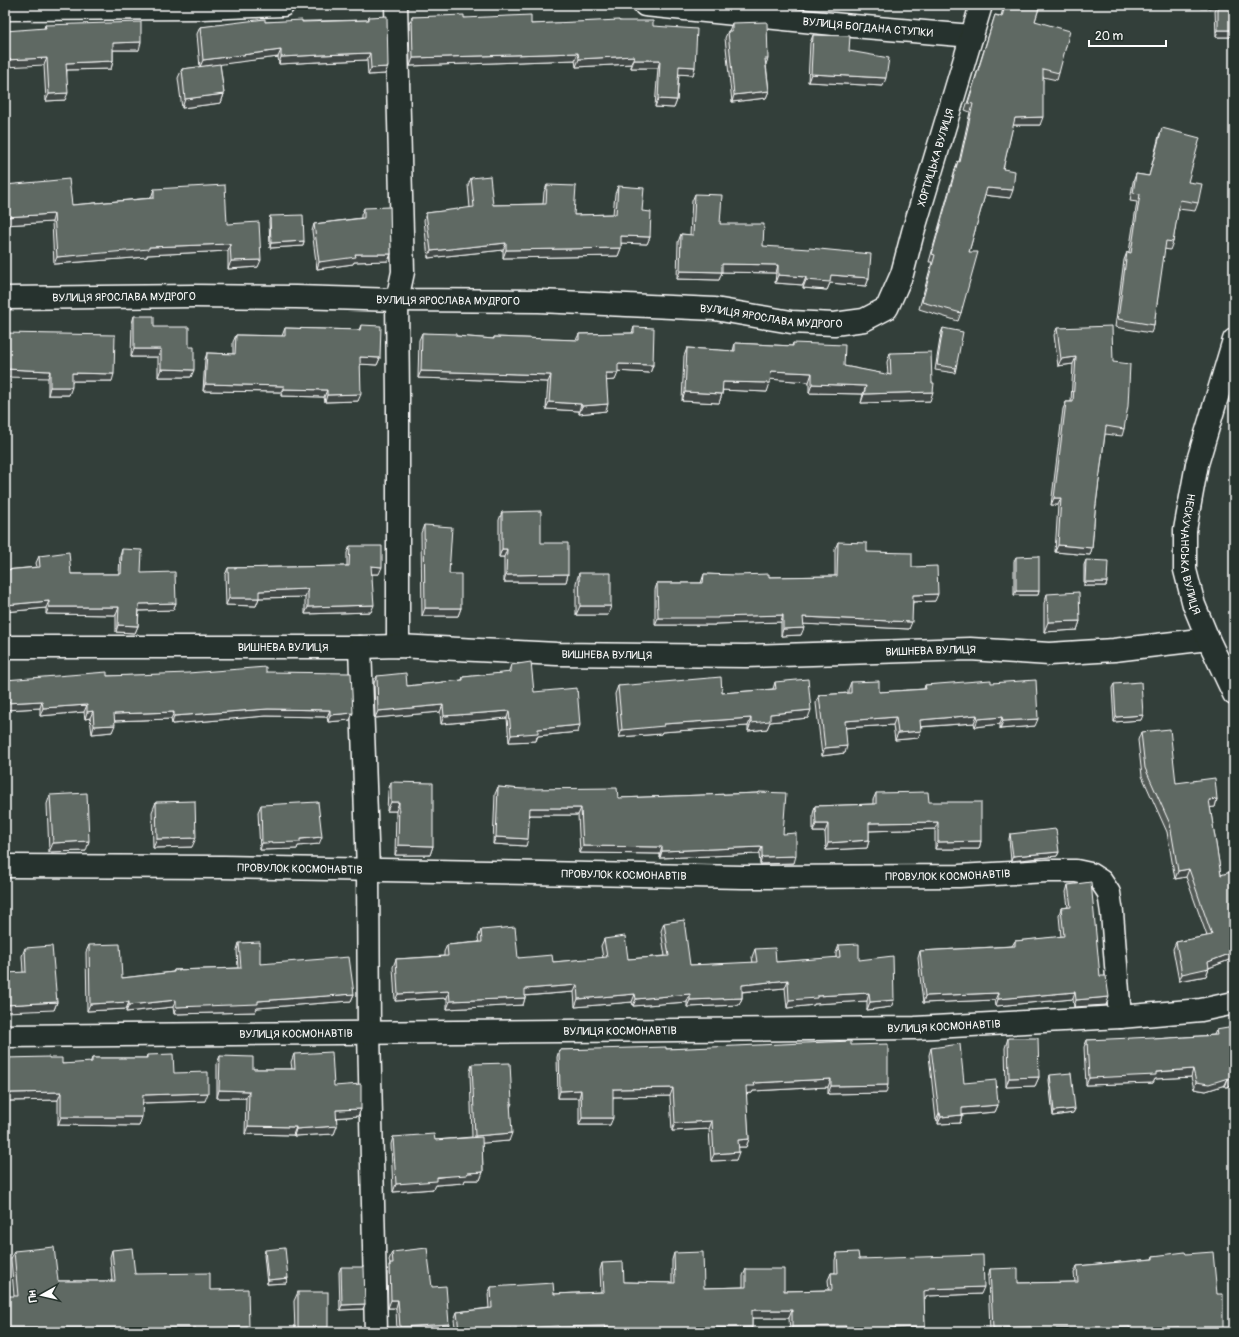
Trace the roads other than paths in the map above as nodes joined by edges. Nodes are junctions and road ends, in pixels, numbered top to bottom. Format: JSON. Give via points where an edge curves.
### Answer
{"nodes":[{"id":1,"x":283,"y":5,"type":"edge"},
{"id":2,"x":396,"y":5,"type":"edge"},
{"id":3,"x":645,"y":5,"type":"edge"},
{"id":4,"x":981,"y":5,"type":"edge"},
{"id":5,"x":5,"y":9,"type":"edge"},
{"id":6,"x":972,"y":36,"type":"junction"},
{"id":7,"x":5,"y":298,"type":"edge"},
{"id":8,"x":397,"y":300,"type":"junction"},
{"id":9,"x":887,"y":308,"type":"joint"},
{"id":10,"x":1234,"y":340,"type":"edge"},
{"id":11,"x":1208,"y":639,"type":"junction"},
{"id":12,"x":398,"y":646,"type":"junction"},
{"id":13,"x":5,"y":647,"type":"edge"},
{"id":14,"x":360,"y":647,"type":"junction"},
{"id":15,"x":1234,"y":694,"type":"edge"},
{"id":16,"x":5,"y":866,"type":"edge"},
{"id":17,"x":368,"y":870,"type":"junction"},
{"id":18,"x":1234,"y":1003,"type":"edge"},
{"id":19,"x":1120,"y":1017,"type":"junction"},
{"id":20,"x":369,"y":1032,"type":"junction"},
{"id":21,"x":5,"y":1036,"type":"edge"},
{"id":22,"x":376,"y":1332,"type":"edge"}],
"edges":[{"from":1,"to":5,"type":"street"},
{"from":2,"to":8,"type":"street","via":[[403,272]]},
{"from":3,"to":6,"type":"street","name":"ВУЛИЦЯ БОГДАНА СТУПКИ"},
{"from":4,"to":6,"type":"street","name":"ХОРТИЦЬКА ВУЛИЦЯ"},
{"from":6,"to":9,"type":"street","name":"ХОРТИЦЬКА ВУЛИЦЯ","via":[[902,274]]},
{"from":7,"to":8,"type":"street","name":"ВУЛИЦЯ ЯРОСЛАВА МУДРОГО","via":[[194,296]]},
{"from":8,"to":9,"type":"street","name":"ВУЛИЦЯ ЯРОСЛАВА МУДРОГО","via":[[539,301],[715,309],[791,322],[834,324],[864,320]]},
{"from":8,"to":12,"type":"street"},
{"from":10,"to":11,"type":"street","name":"НЕСКУЧАНСЬКА ВУЛИЦЯ","via":[[1197,464],[1185,530],[1185,570],[1194,605]]},
{"from":11,"to":12,"type":"street","name":"ВИШНЕВА ВУЛИЦЯ","via":[[1114,650],[1049,654],[970,648],[746,656],[557,654]]},
{"from":11,"to":15,"type":"street","name":"НЕСКУЧАНСЬКА ВУЛИЦЯ"},
{"from":12,"to":14,"type":"street","name":"ВИШНЕВА ВУЛИЦЯ"},
{"from":13,"to":14,"type":"street","name":"ВИШНЕВА ВУЛИЦЯ"},
{"from":14,"to":17,"type":"street"},
{"from":16,"to":17,"type":"street","name":"ПРОВУЛОК КОСМОНАВТІВ","via":[[216,866]]},
{"from":17,"to":19,"type":"street","name":"ПРОВУЛОК КОСМОНАВТІВ","via":[[743,877],[959,876],[1076,871],[1090,874],[1101,881],[1109,893]]},
{"from":17,"to":20,"type":"street"},
{"from":18,"to":19,"type":"street","name":"ВУЛИЦЯ КОСМОНАВТІВ","via":[[1201,1010]]},
{"from":19,"to":20,"type":"street","name":"ВУЛИЦЯ КОСМОНАВТІВ","via":[[915,1028]]},
{"from":20,"to":21,"type":"street","name":"ВУЛИЦЯ КОСМОНАВТІВ"},
{"from":20,"to":22,"type":"street"}]}
